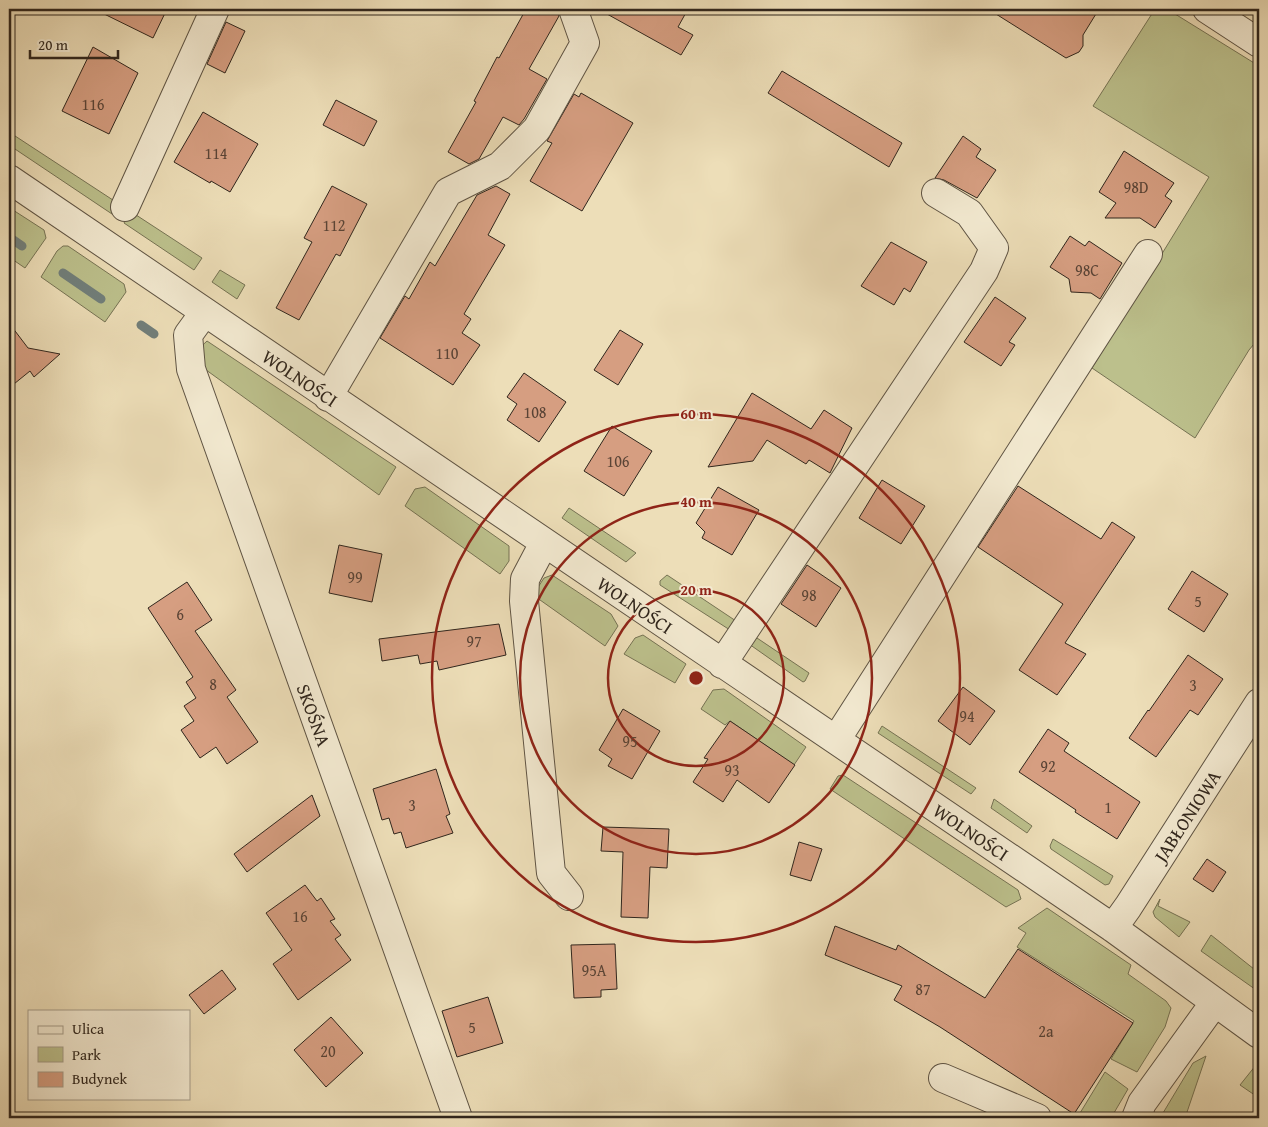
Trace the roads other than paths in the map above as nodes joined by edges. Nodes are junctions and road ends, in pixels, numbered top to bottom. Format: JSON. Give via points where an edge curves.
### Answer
{"nodes":[{"id":1,"x":215,"y":9,"type":"edge"},
{"id":2,"x":573,"y":9,"type":"edge"},
{"id":3,"x":1208,"y":9,"type":"edge"},
{"id":4,"x":1259,"y":43,"type":"edge"},
{"id":5,"x":9,"y":180,"type":"edge"},
{"id":6,"x":936,"y":193,"type":"dead end"},
{"id":7,"x":124,"y":207,"type":"dead end"},
{"id":8,"x":1148,"y":254,"type":"dead end"},
{"id":9,"x":204,"y":313,"type":"junction"},
{"id":10,"x":328,"y":397,"type":"junction"},
{"id":11,"x":544,"y":543,"type":"junction"},
{"id":12,"x":722,"y":664,"type":"junction"},
{"id":13,"x":1259,"y":703,"type":"edge"},
{"id":14,"x":836,"y":740,"type":"junction"},
{"id":15,"x":569,"y":896,"type":"dead end"},
{"id":16,"x":1113,"y":928,"type":"junction"},
{"id":17,"x":1215,"y":1002,"type":"junction"},
{"id":18,"x":1259,"y":1034,"type":"edge"},
{"id":19,"x":943,"y":1078,"type":"dead end"},
{"id":20,"x":458,"y":1118,"type":"edge"},
{"id":21,"x":1037,"y":1118,"type":"edge"},
{"id":22,"x":1136,"y":1118,"type":"edge"}],
"edges":[{"from":1,"to":7,"type":"street"},
{"from":2,"to":10,"type":"street","via":[[585,44],[537,129],[500,166],[448,192]]},
{"from":3,"to":4,"type":"street"},
{"from":5,"to":9,"type":"street","name":"WOLNOŚCI"},
{"from":6,"to":12,"type":"street","via":[[969,213],[994,248],[984,271]]},
{"from":8,"to":14,"type":"street"},
{"from":9,"to":10,"type":"street","name":"WOLNOŚCI"},
{"from":9,"to":20,"type":"street","name":"SKOŚNA","via":[[188,335],[191,369]]},
{"from":10,"to":11,"type":"street","name":"WOLNOŚCI"},
{"from":11,"to":12,"type":"street","name":"WOLNOŚCI"},
{"from":11,"to":15,"type":"street","via":[[525,579],[524,601],[551,872]]},
{"from":12,"to":14,"type":"street","name":"WOLNOŚCI"},
{"from":13,"to":16,"type":"street","name":"JABŁONIOWA"},
{"from":14,"to":16,"type":"street","name":"WOLNOŚCI"},
{"from":16,"to":17,"type":"street","name":"WOLNOŚCI"},
{"from":17,"to":18,"type":"street","name":"WOLNOŚCI"},
{"from":17,"to":22,"type":"street","via":[[1142,1103]]},
{"from":19,"to":21,"type":"street"}]}
